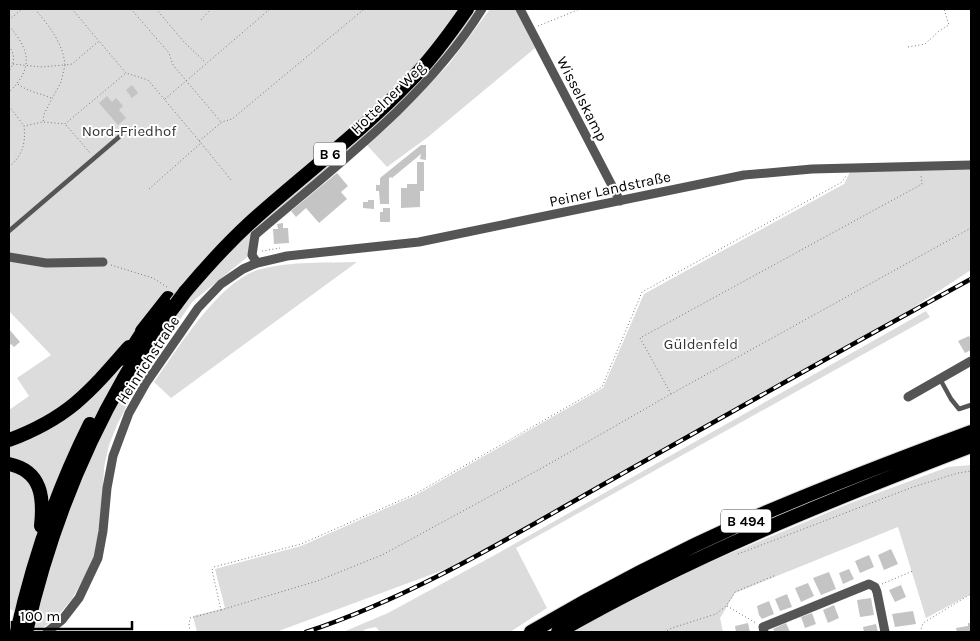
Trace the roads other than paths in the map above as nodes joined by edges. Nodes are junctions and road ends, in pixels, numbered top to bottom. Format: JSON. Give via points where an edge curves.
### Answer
{"nodes":[{"id":1,"x":456,"y":9,"type":"edge"},
{"id":2,"x":467,"y":9,"type":"edge"},
{"id":3,"x":482,"y":9,"type":"edge"},
{"id":4,"x":520,"y":9,"type":"edge"},
{"id":5,"x":119,"y":137,"type":"dead end"},
{"id":6,"x":971,"y":165,"type":"edge"},
{"id":7,"x":620,"y":201,"type":"junction"},
{"id":8,"x":9,"y":231,"type":"edge"},
{"id":9,"x":9,"y":256,"type":"edge"},
{"id":10,"x":103,"y":262,"type":"road end"},
{"id":11,"x":257,"y":263,"type":"junction"},
{"id":12,"x":175,"y":294,"type":"junction"},
{"id":13,"x":147,"y":325,"type":"junction"},
{"id":14,"x":971,"y":361,"type":"edge"},
{"id":15,"x":940,"y":379,"type":"junction"},
{"id":16,"x":908,"y":397,"type":"dead end"},
{"id":17,"x":971,"y":405,"type":"edge"},
{"id":18,"x":971,"y":432,"type":"edge"},
{"id":19,"x":9,"y":440,"type":"edge"},
{"id":20,"x":971,"y":446,"type":"edge"},
{"id":21,"x":971,"y":457,"type":"edge"},
{"id":22,"x":9,"y":464,"type":"edge"},
{"id":23,"x":917,"y":467,"type":"junction"},
{"id":24,"x":35,"y":561,"type":"junction"},
{"id":25,"x":23,"y":626,"type":"edge"},
{"id":26,"x":763,"y":630,"type":"edge"},
{"id":27,"x":47,"y":632,"type":"edge"},
{"id":28,"x":532,"y":632,"type":"edge"},
{"id":29,"x":558,"y":632,"type":"edge"},
{"id":30,"x":885,"y":632,"type":"edge"}],
"edges":[{"from":1,"to":12,"type":"highway","number":"B 6","via":[[432,42],[389,90],[244,215],[204,255]]},
{"from":2,"to":12,"type":"highway","number":"B 6","via":[[409,82],[361,128],[251,221]]},
{"from":3,"to":11,"type":"street","name":"Hottelner Weg","via":[[437,70],[384,124],[255,234],[252,255]]},
{"from":4,"to":7,"type":"street","name":"Wisselskamp"},
{"from":5,"to":8,"type":"lane"},
{"from":6,"to":7,"type":"street","name":"Peiner Landstraße","via":[[744,175]]},
{"from":7,"to":11,"type":"street","name":"Peiner Landstraße","via":[[419,242],[304,253]]},
{"from":9,"to":10,"type":"street","via":[[46,263]]},
{"from":11,"to":27,"type":"street","name":"Heinrichstraße","via":[[222,284],[198,308],[146,383],[113,456],[95,565],[79,598],[62,620]]},
{"from":12,"to":13,"type":"highway","number":"B 6"},
{"from":12,"to":25,"type":"highway","number":"B 6","via":[[124,378],[98,429],[54,534]]},
{"from":13,"to":19,"type":"highway","via":[[77,402],[48,423]]},
{"from":13,"to":24,"type":"highway","number":"B 6","via":[[84,435]]},
{"from":14,"to":15,"type":"street"},
{"from":15,"to":16,"type":"street"},
{"from":15,"to":17,"type":"lane","via":[[959,409]]},
{"from":18,"to":28,"type":"highway","number":"B 494","via":[[754,518],[646,569]]},
{"from":20,"to":23,"type":"highway","number":"B 494"},
{"from":21,"to":23,"type":"highway"},
{"from":22,"to":24,"type":"highway","via":[[30,475],[41,492],[43,508]]},
{"from":23,"to":29,"type":"highway","number":"B 494","via":[[749,535]]},
{"from":24,"to":25,"type":"highway","number":"B 6"},
{"from":26,"to":30,"type":"street","via":[[869,584],[877,592]]}]}
